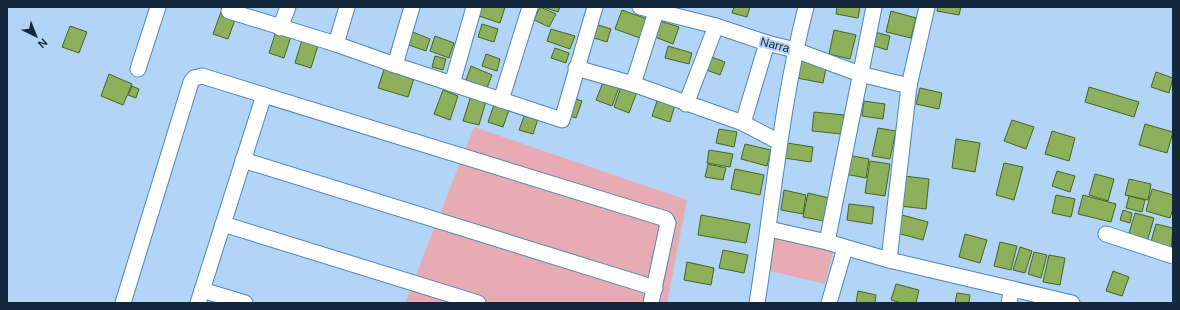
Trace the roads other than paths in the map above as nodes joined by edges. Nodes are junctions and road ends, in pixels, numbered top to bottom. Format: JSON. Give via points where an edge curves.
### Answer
{"nodes":[{"id":1,"x":158,"y":7,"type":"edge"},
{"id":2,"x":230,"y":7,"type":"edge"},
{"id":3,"x":288,"y":7,"type":"edge"},
{"id":4,"x":347,"y":7,"type":"edge"},
{"id":5,"x":412,"y":7,"type":"edge"},
{"id":6,"x":474,"y":7,"type":"edge"},
{"id":7,"x":530,"y":7,"type":"edge"},
{"id":8,"x":595,"y":7,"type":"edge"},
{"id":9,"x":640,"y":7,"type":"edge"},
{"id":10,"x":806,"y":7,"type":"edge"},
{"id":11,"x":874,"y":7,"type":"edge"},
{"id":12,"x":927,"y":7,"type":"edge"},
{"id":13,"x":656,"y":12,"type":"junction"},
{"id":14,"x":716,"y":26,"type":"junction"},
{"id":15,"x":280,"y":28,"type":"junction"},
{"id":16,"x":336,"y":44,"type":"junction"},
{"id":17,"x":766,"y":44,"type":"junction"},
{"id":18,"x":795,"y":50,"type":"junction"},
{"id":19,"x":395,"y":66,"type":"junction"},
{"id":20,"x":576,"y":68,"type":"junction"},
{"id":21,"x":138,"y":69,"type":"dead end"},
{"id":22,"x":860,"y":74,"type":"junction"},
{"id":23,"x":452,"y":84,"type":"junction"},
{"id":24,"x":633,"y":84,"type":"junction"},
{"id":25,"x":909,"y":86,"type":"junction"},
{"id":26,"x":264,"y":95,"type":"junction"},
{"id":27,"x":501,"y":100,"type":"junction"},
{"id":28,"x":686,"y":104,"type":"junction"},
{"id":29,"x":743,"y":124,"type":"junction"},
{"id":30,"x":779,"y":142,"type":"junction"},
{"id":31,"x":244,"y":160,"type":"junction"},
{"id":32,"x":223,"y":224,"type":"junction"},
{"id":33,"x":769,"y":229,"type":"junction"},
{"id":34,"x":1106,"y":234,"type":"dead end"},
{"id":35,"x":827,"y":242,"type":"junction"},
{"id":36,"x":845,"y":248,"type":"junction"},
{"id":37,"x":1173,"y":256,"type":"edge"},
{"id":38,"x":889,"y":260,"type":"junction"},
{"id":39,"x":655,"y":288,"type":"junction"},
{"id":40,"x":1011,"y":296,"type":"edge"},
{"id":41,"x":200,"y":297,"type":"edge"},
{"id":42,"x":123,"y":303,"type":"edge"},
{"id":43,"x":245,"y":303,"type":"edge"},
{"id":44,"x":478,"y":303,"type":"edge"},
{"id":45,"x":651,"y":303,"type":"edge"},
{"id":46,"x":757,"y":303,"type":"edge"},
{"id":47,"x":829,"y":303,"type":"edge"},
{"id":48,"x":1068,"y":303,"type":"edge"}],
"edges":[{"from":1,"to":21,"type":"street"},
{"from":2,"to":15,"type":"street","via":[[229,11]]},
{"from":3,"to":15,"type":"street"},
{"from":4,"to":16,"type":"street"},
{"from":5,"to":19,"type":"street"},
{"from":6,"to":23,"type":"street"},
{"from":7,"to":27,"type":"street"},
{"from":8,"to":20,"type":"street"},
{"from":9,"to":13,"type":"street","name":"Narra"},
{"from":10,"to":18,"type":"street"},
{"from":11,"to":22,"type":"street"},
{"from":12,"to":25,"type":"street"},
{"from":13,"to":14,"type":"street","name":"Narra"},
{"from":13,"to":24,"type":"street"},
{"from":14,"to":17,"type":"street","name":"Narra"},
{"from":14,"to":28,"type":"street"},
{"from":15,"to":16,"type":"street"},
{"from":16,"to":19,"type":"street"},
{"from":17,"to":18,"type":"street","name":"Narra"},
{"from":17,"to":29,"type":"street"},
{"from":18,"to":22,"type":"street","name":"Narra"},
{"from":18,"to":30,"type":"street"},
{"from":19,"to":23,"type":"street"},
{"from":20,"to":24,"type":"street"},
{"from":20,"to":27,"type":"street","via":[[562,120]]},
{"from":22,"to":25,"type":"street","name":"Narra"},
{"from":22,"to":35,"type":"street"},
{"from":23,"to":27,"type":"street"},
{"from":24,"to":28,"type":"street"},
{"from":25,"to":38,"type":"street"},
{"from":26,"to":31,"type":"street"},
{"from":26,"to":39,"type":"street","via":[[666,220],[668,223]]},
{"from":26,"to":42,"type":"street","via":[[202,76],[194,78],[191,82]]},
{"from":28,"to":29,"type":"street"},
{"from":29,"to":30,"type":"street"},
{"from":30,"to":33,"type":"street"},
{"from":31,"to":32,"type":"street"},
{"from":31,"to":39,"type":"street"},
{"from":32,"to":41,"type":"street"},
{"from":32,"to":44,"type":"street"},
{"from":33,"to":35,"type":"street"},
{"from":33,"to":46,"type":"street"},
{"from":34,"to":37,"type":"street"},
{"from":35,"to":36,"type":"street"},
{"from":36,"to":38,"type":"street"},
{"from":36,"to":47,"type":"street"},
{"from":38,"to":40,"type":"street"},
{"from":39,"to":45,"type":"street"},
{"from":40,"to":48,"type":"street"},
{"from":41,"to":43,"type":"street"}]}
